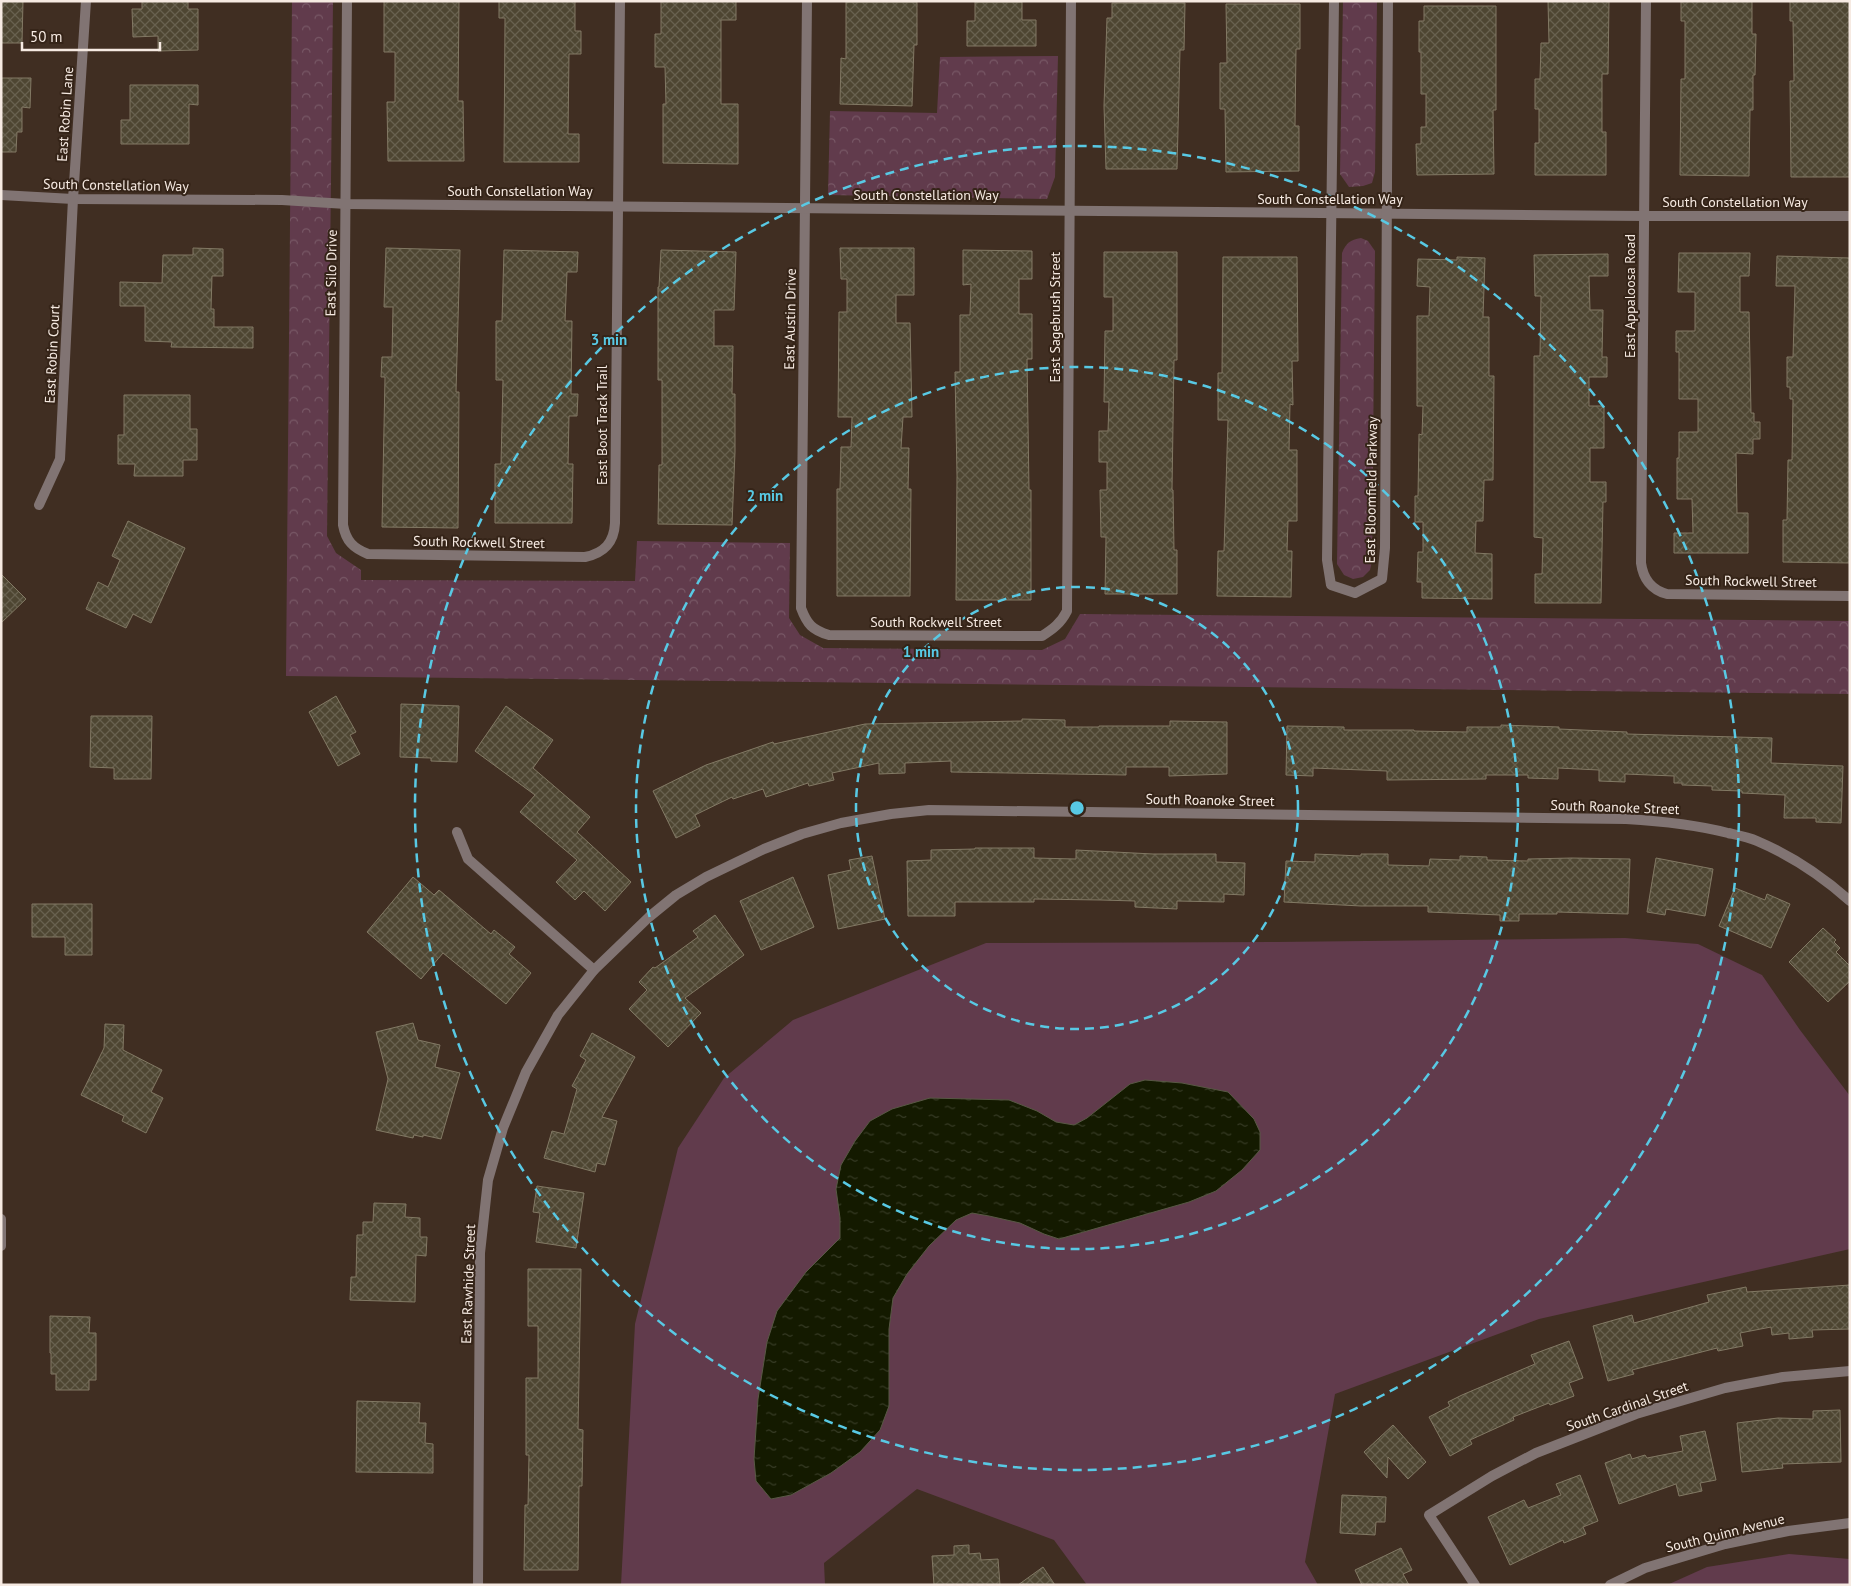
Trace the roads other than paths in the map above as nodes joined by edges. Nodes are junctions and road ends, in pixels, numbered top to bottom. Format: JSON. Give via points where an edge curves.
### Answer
{"nodes":[{"id":1,"x":86,"y":1,"type":"edge"},
{"id":2,"x":347,"y":1,"type":"edge"},
{"id":3,"x":620,"y":1,"type":"edge"},
{"id":4,"x":808,"y":1,"type":"edge"},
{"id":5,"x":1072,"y":1,"type":"edge"},
{"id":6,"x":1334,"y":1,"type":"edge"},
{"id":7,"x":1388,"y":1,"type":"edge"},
{"id":8,"x":1646,"y":1,"type":"edge"},
{"id":9,"x":1,"y":195,"type":"edge"},
{"id":10,"x":73,"y":199,"type":"junction"},
{"id":11,"x":346,"y":204,"type":"junction"},
{"id":12,"x":618,"y":206,"type":"junction"},
{"id":13,"x":805,"y":207,"type":"junction"},
{"id":14,"x":1069,"y":210,"type":"junction"},
{"id":15,"x":1388,"y":213,"type":"junction"},
{"id":16,"x":1331,"y":214,"type":"junction"},
{"id":17,"x":1644,"y":216,"type":"junction"},
{"id":18,"x":1850,"y":216,"type":"edge"},
{"id":19,"x":39,"y":505,"type":"dead end"},
{"id":20,"x":350,"y":544,"type":"joint"},
{"id":21,"x":607,"y":546,"type":"joint"},
{"id":22,"x":1654,"y":588,"type":"joint"},
{"id":23,"x":1850,"y":596,"type":"edge"},
{"id":24,"x":1054,"y":628,"type":"joint"},
{"id":25,"x":816,"y":631,"type":"joint"},
{"id":26,"x":457,"y":832,"type":"dead end"},
{"id":27,"x":1850,"y":901,"type":"edge"},
{"id":28,"x":594,"y":970,"type":"junction"},
{"id":29,"x":2,"y":1219,"type":"edge"},
{"id":30,"x":1,"y":1246,"type":"edge"},
{"id":31,"x":1850,"y":1370,"type":"edge"},
{"id":32,"x":1850,"y":1523,"type":"edge"},
{"id":33,"x":478,"y":1585,"type":"edge"},
{"id":34,"x":1476,"y":1585,"type":"edge"},
{"id":35,"x":1610,"y":1585,"type":"edge"}],
"edges":[{"from":1,"to":10,"type":"street","name":"East Robin Lane"},
{"from":2,"to":11,"type":"street","name":"East Silo Drive"},
{"from":3,"to":12,"type":"street","name":"East Boot Track Trail"},
{"from":4,"to":13,"type":"street","name":"East Austin Drive"},
{"from":5,"to":14,"type":"street","name":"East Sagebrush Street"},
{"from":6,"to":16,"type":"street","name":"East Bloomfield Parkway"},
{"from":7,"to":15,"type":"street","name":"East Bloomfield Parkway"},
{"from":8,"to":17,"type":"street","name":"East Appaloosa Road"},
{"from":9,"to":10,"type":"street","name":"South Constellation Way"},
{"from":10,"to":11,"type":"street","name":"South Constellation Way","via":[[282,200]]},
{"from":10,"to":19,"type":"street","name":"East Robin Court","via":[[60,458]]},
{"from":11,"to":12,"type":"street","name":"South Constellation Way"},
{"from":11,"to":20,"type":"street","name":"East Silo Drive","via":[[343,525]]},
{"from":12,"to":13,"type":"street","name":"South Constellation Way"},
{"from":12,"to":21,"type":"street","name":"East Boot Track Trail","via":[[615,533]]},
{"from":13,"to":14,"type":"street","name":"South Constellation Way"},
{"from":13,"to":25,"type":"street","name":"East Austin Drive","via":[[801,608]]},
{"from":14,"to":16,"type":"street","name":"South Constellation Way"},
{"from":14,"to":24,"type":"street","name":"East Sagebrush Street","via":[[1067,611]]},
{"from":15,"to":16,"type":"street","name":"South Constellation Way"},
{"from":15,"to":16,"type":"street","name":"East Bloomfield Parkway","via":[[1385,548],[1382,579],[1355,593],[1331,585],[1327,560]]},
{"from":15,"to":17,"type":"street","name":"South Constellation Way"},
{"from":17,"to":18,"type":"street","name":"South Constellation Way"},
{"from":17,"to":22,"type":"street","name":"East Appaloosa Road","via":[[1641,563],[1647,581]]},
{"from":20,"to":21,"type":"street","name":"South Rockwell Street","via":[[368,554],[585,556],[595,555]]},
{"from":22,"to":23,"type":"street","name":"South Rockwell Street","via":[[1667,594]]},
{"from":24,"to":25,"type":"street","name":"South Rockwell Street","via":[[1042,636],[829,635]]},
{"from":26,"to":28,"type":"street","via":[[468,859]]},
{"from":27,"to":28,"type":"street","name":"South Roanoke Street","via":[[1792,858],[1756,840],[1669,821],[929,810],[841,823],[802,834],[706,876],[649,917]]},
{"from":28,"to":33,"type":"street","name":"East Rawhide Street","via":[[558,1015],[526,1072],[503,1128],[488,1180],[480,1253]]},
{"from":29,"to":30,"type":"street"},
{"from":31,"to":34,"type":"street","name":"South Cardinal Street","via":[[1783,1377],[1725,1388],[1636,1414],[1536,1453],[1492,1476],[1429,1515]]},
{"from":32,"to":35,"type":"street","name":"South Quinn Avenue","via":[[1725,1544],[1645,1568]]}]}
